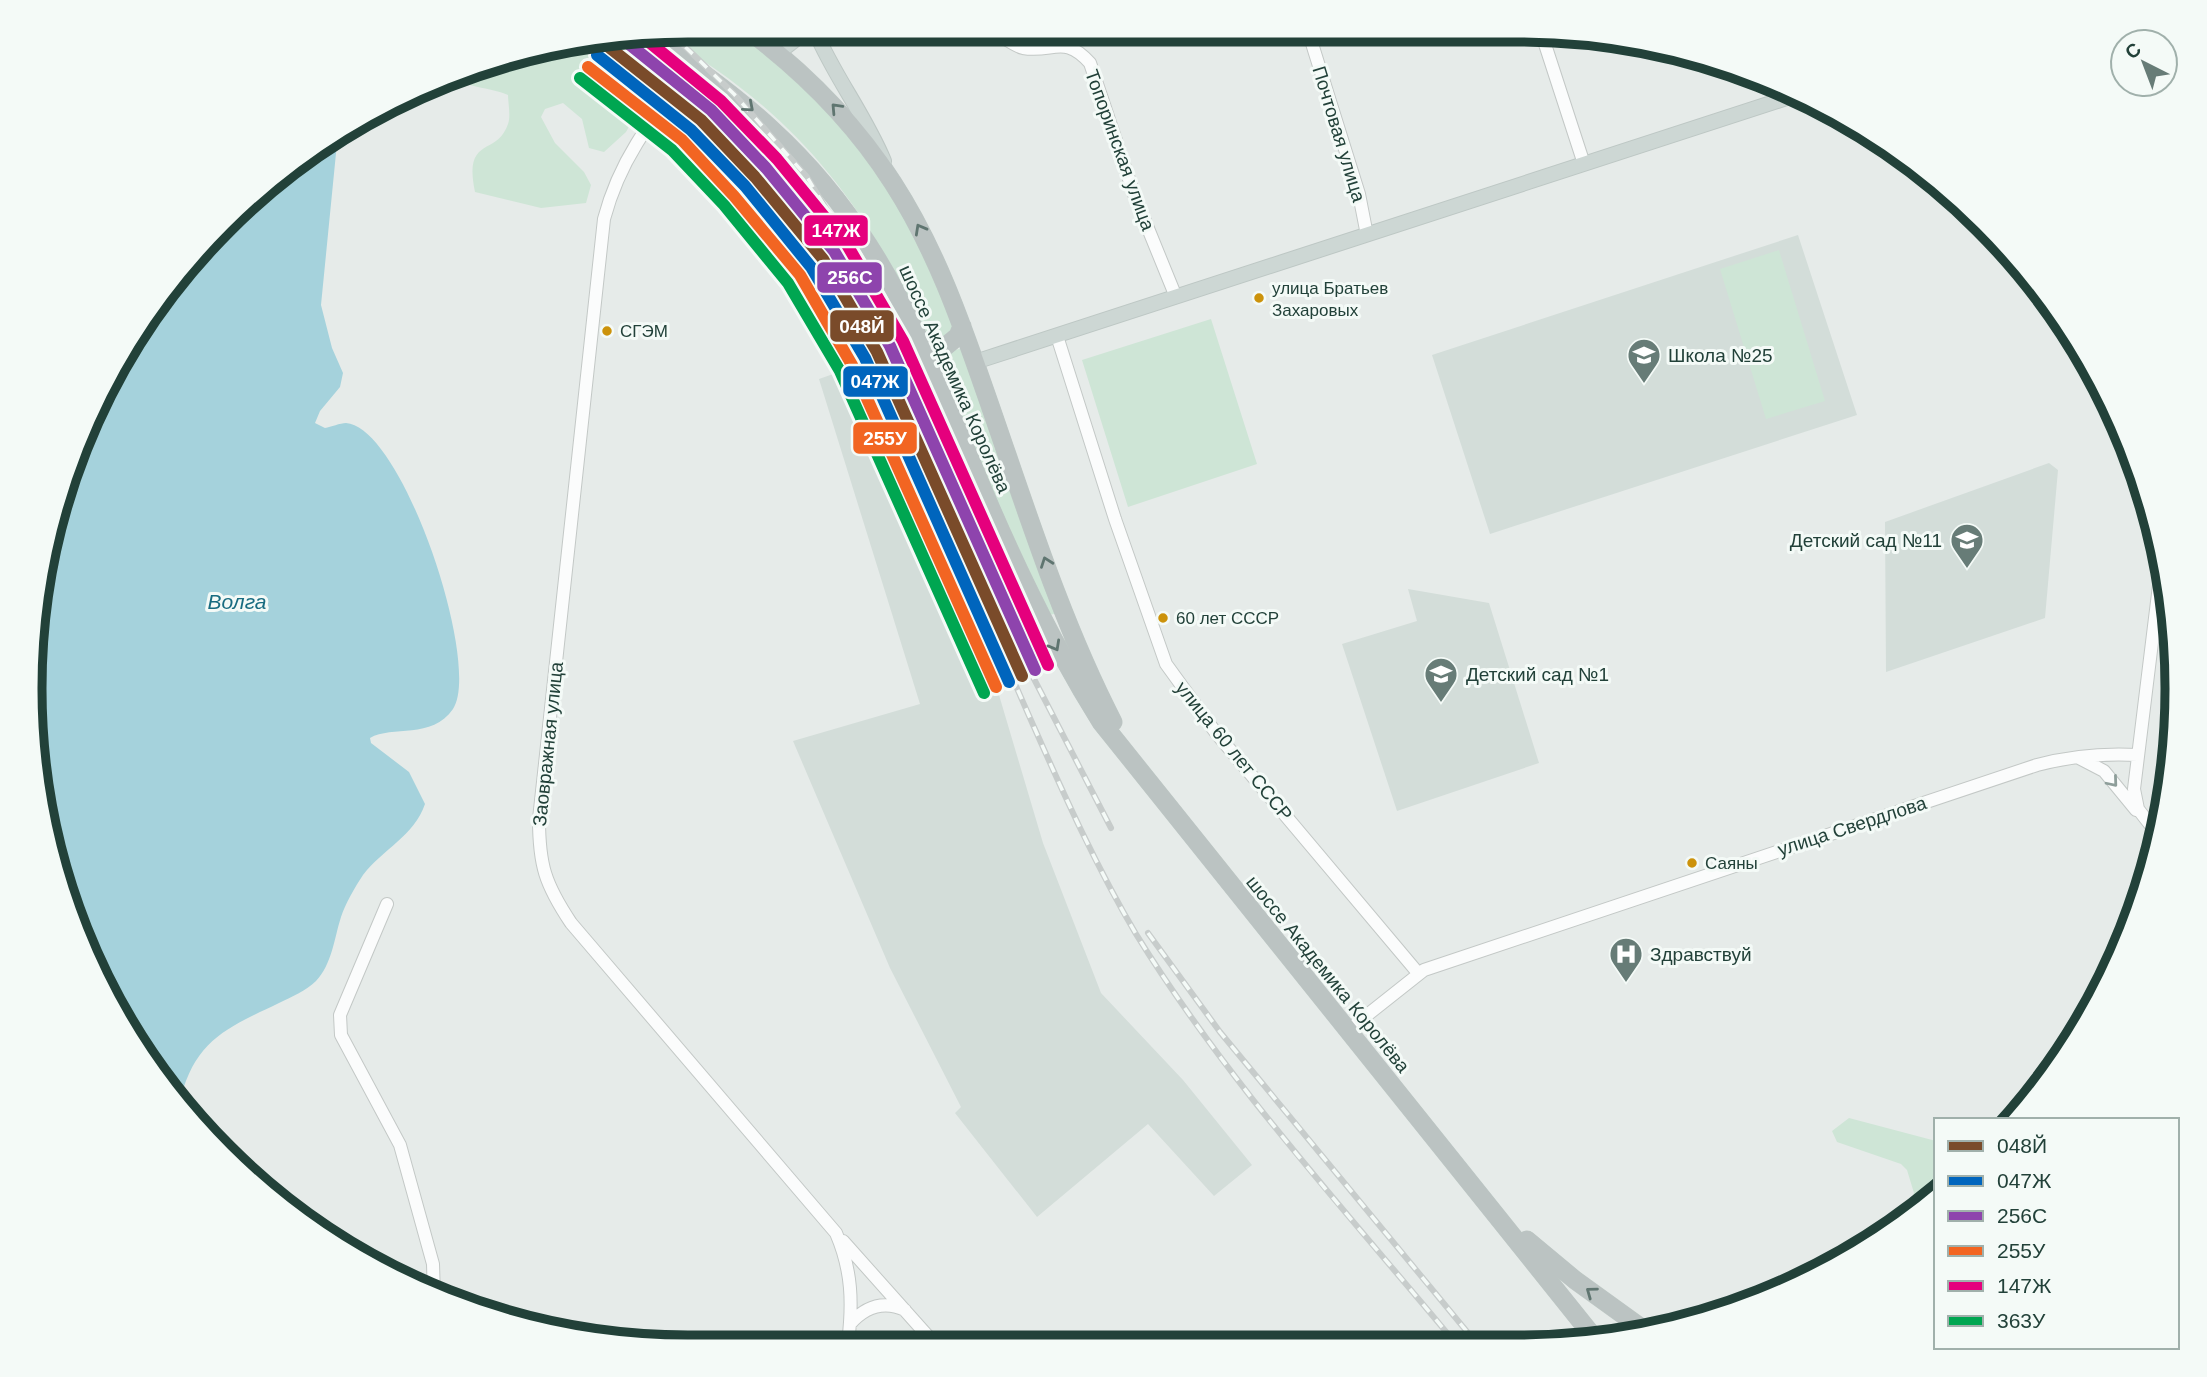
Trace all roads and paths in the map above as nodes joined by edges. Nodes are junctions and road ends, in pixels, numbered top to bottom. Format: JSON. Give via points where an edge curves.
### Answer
{"nodes":[{"id":1,"x":762,"y":42,"type":"edge"},
{"id":2,"x":772,"y":42,"type":"edge"},
{"id":3,"x":792,"y":42,"type":"edge"},
{"id":4,"x":821,"y":42,"type":"edge"},
{"id":5,"x":1012,"y":42,"type":"edge"},
{"id":6,"x":1312,"y":42,"type":"edge"},
{"id":7,"x":658,"y":43,"type":"edge"},
{"id":8,"x":1544,"y":43,"type":"edge"},
{"id":9,"x":694,"y":66,"type":"junction"},
{"id":10,"x":1783,"y":99,"type":"edge"},
{"id":11,"x":1584,"y":164,"type":"junction"},
{"id":12,"x":892,"y":182,"type":"junction"},
{"id":13,"x":1367,"y":235,"type":"junction"},
{"id":14,"x":1176,"y":297,"type":"junction"},
{"id":15,"x":962,"y":326,"type":"junction"},
{"id":16,"x":1057,"y":336,"type":"junction"},
{"id":17,"x":918,"y":338,"type":"junction"},
{"id":18,"x":975,"y":362,"type":"junction"},
{"id":19,"x":2158,"y":595,"type":"edge"},
{"id":20,"x":2138,"y":755,"type":"junction"},
{"id":21,"x":2074,"y":756,"type":"junction"},
{"id":22,"x":1132,"y":760,"type":"junction"},
{"id":23,"x":2143,"y":818,"type":"junction"},
{"id":24,"x":2150,"y":827,"type":"edge"},
{"id":25,"x":387,"y":904,"type":"dead end"},
{"id":26,"x":1418,"y":973,"type":"junction"},
{"id":27,"x":1347,"y":1031,"type":"junction"},
{"id":28,"x":1496,"y":1212,"type":"junction"},
{"id":29,"x":836,"y":1233,"type":"junction"},
{"id":30,"x":434,"y":1282,"type":"edge"},
{"id":31,"x":905,"y":1311,"type":"junction"},
{"id":32,"x":850,"y":1324,"type":"junction"},
{"id":33,"x":1636,"y":1324,"type":"edge"},
{"id":34,"x":1589,"y":1331,"type":"edge"},
{"id":35,"x":849,"y":1335,"type":"edge"},
{"id":36,"x":927,"y":1335,"type":"edge"}],
"edges":[{"from":12,"to":1,"type":"highway","name":"шоссе Академика Королёва","one_way":true,"via":[[840,112]]},
{"from":2,"to":3,"type":"main road","via":[[786,47]]},
{"from":4,"to":12,"type":"main road","via":[[870,129]]},
{"from":5,"to":14,"type":"street","name":"Топоринская улица","via":[[1022,48],[1066,45],[1090,63],[1134,194]]},
{"from":6,"to":13,"type":"street","name":"Почтовая улица","via":[[1359,194]]},
{"from":7,"to":9,"type":"highway","name":"шоссе Академика Королёва"},
{"from":8,"to":11,"type":"street"},
{"from":9,"to":17,"type":"highway","name":"шоссе Академика Королёва","one_way":true,"via":[[766,122],[839,203],[891,282]]},
{"from":9,"to":29,"type":"street","name":"Заовражная улица","via":[[624,161],[604,219],[539,819],[539,854],[551,892],[571,923]]},
{"from":10,"to":11,"type":"main road"},
{"from":11,"to":13,"type":"main road"},
{"from":15,"to":12,"type":"highway","name":"шоссе Академика Королёва","one_way":true,"via":[[924,236]]},
{"from":13,"to":14,"type":"main road"},
{"from":14,"to":16,"type":"main road"},
{"from":15,"to":17,"type":"highway","via":[[958,337],[946,346]]},
{"from":15,"to":18,"type":"highway","name":"шоссе Академика Королёва"},
{"from":16,"to":18,"type":"main road"},
{"from":16,"to":26,"type":"street","name":"улица 60 лет СССР","via":[[1166,664],[1216,733]]},
{"from":17,"to":22,"type":"highway","name":"шоссе Академика Королёва","one_way":true,"via":[[1047,631],[1101,722]]},
{"from":22,"to":18,"type":"highway","name":"шоссе Академика Королёва","one_way":true,"via":[[1068,622]]},
{"from":19,"to":20,"type":"street"},
{"from":20,"to":21,"type":"street","name":"улица Свердлова"},
{"from":20,"to":23,"type":"street","via":[[2134,789]]},
{"from":21,"to":23,"type":"street","one_way":true,"via":[[2104,771]]},
{"from":21,"to":26,"type":"street","name":"улица Свердлова","via":[[1849,825]]},
{"from":22,"to":27,"type":"highway","name":"шоссе Академика Королёва"},
{"from":23,"to":24,"type":"street"},
{"from":25,"to":30,"type":"street","via":[[340,1015],[341,1035],[400,1145],[433,1264]]},
{"from":26,"to":27,"type":"street","name":"улица Свердлова"},
{"from":27,"to":28,"type":"highway","name":"шоссе Академика Королёва"},
{"from":33,"to":28,"type":"highway","name":"шоссе Академика Королёва","one_way":true,"via":[[1575,1280]]},
{"from":28,"to":34,"type":"highway","name":"шоссе Академика Королёва"},
{"from":29,"to":31,"type":"street"},
{"from":29,"to":32,"type":"street","name":"Заовражная улица","via":[[850,1274]]},
{"from":31,"to":32,"type":"street","via":[[883,1305],[870,1308]]},
{"from":31,"to":36,"type":"street"},
{"from":32,"to":35,"type":"street","name":"Заовражная улица"}]}
